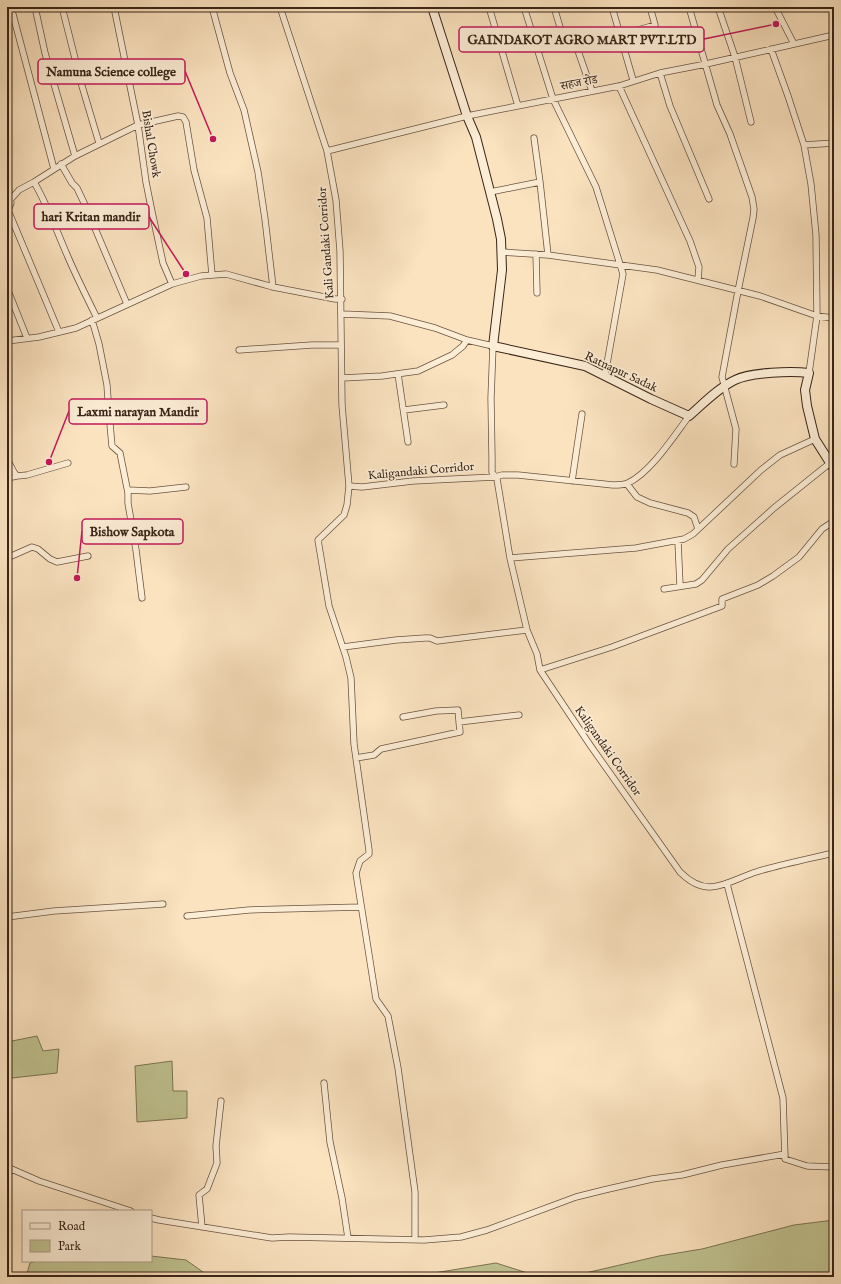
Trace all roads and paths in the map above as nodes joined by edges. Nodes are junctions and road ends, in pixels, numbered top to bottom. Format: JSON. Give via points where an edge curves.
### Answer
{"nodes":[{"id":1,"x":11,"y":7,"type":"edge"},
{"id":2,"x":35,"y":7,"type":"edge"},
{"id":3,"x":62,"y":7,"type":"edge"},
{"id":4,"x":114,"y":7,"type":"edge"},
{"id":5,"x":212,"y":7,"type":"edge"},
{"id":6,"x":280,"y":7,"type":"edge"},
{"id":7,"x":432,"y":7,"type":"edge"},
{"id":8,"x":489,"y":7,"type":"edge"},
{"id":9,"x":524,"y":7,"type":"edge"},
{"id":10,"x":554,"y":7,"type":"edge"},
{"id":11,"x":612,"y":7,"type":"edge"},
{"id":12,"x":650,"y":7,"type":"edge"},
{"id":13,"x":689,"y":7,"type":"edge"},
{"id":14,"x":718,"y":7,"type":"edge"},
{"id":15,"x":775,"y":7,"type":"edge"},
{"id":16,"x":621,"y":35,"type":"junction"},
{"id":17,"x":834,"y":35,"type":"edge"},
{"id":18,"x":589,"y":39,"type":"dead end"},
{"id":19,"x":575,"y":42,"type":"junction"},
{"id":20,"x":565,"y":44,"type":"junction"},
{"id":21,"x":794,"y":44,"type":"junction"},
{"id":22,"x":771,"y":48,"type":"junction"},
{"id":23,"x":538,"y":50,"type":"junction"},
{"id":24,"x":735,"y":57,"type":"junction"},
{"id":25,"x":706,"y":64,"type":"junction"},
{"id":26,"x":660,"y":73,"type":"junction"},
{"id":27,"x":633,"y":80,"type":"junction"},
{"id":28,"x":619,"y":86,"type":"junction"},
{"id":29,"x":592,"y":91,"type":"junction"},
{"id":30,"x":552,"y":99,"type":"junction"},
{"id":31,"x":518,"y":106,"type":"junction"},
{"id":32,"x":467,"y":116,"type":"junction"},
{"id":33,"x":751,"y":122,"type":"dead end"},
{"id":34,"x":138,"y":126,"type":"junction"},
{"id":35,"x":534,"y":138,"type":"dead end"},
{"id":36,"x":100,"y":143,"type":"junction"},
{"id":37,"x":834,"y":143,"type":"edge"},
{"id":38,"x":804,"y":145,"type":"junction"},
{"id":39,"x":327,"y":151,"type":"junction"},
{"id":40,"x":75,"y":156,"type":"junction"},
{"id":41,"x":61,"y":164,"type":"junction"},
{"id":42,"x":54,"y":169,"type":"junction"},
{"id":43,"x":34,"y":182,"type":"junction"},
{"id":44,"x":540,"y":182,"type":"junction"},
{"id":45,"x":7,"y":185,"type":"edge"},
{"id":46,"x":490,"y":192,"type":"junction"},
{"id":47,"x":11,"y":199,"type":"junction"},
{"id":48,"x":709,"y":199,"type":"dead end"},
{"id":49,"x":502,"y":252,"type":"junction"},
{"id":50,"x":536,"y":254,"type":"junction"},
{"id":51,"x":548,"y":255,"type":"junction"},
{"id":52,"x":620,"y":264,"type":"junction"},
{"id":53,"x":212,"y":276,"type":"junction"},
{"id":54,"x":698,"y":280,"type":"junction"},
{"id":55,"x":172,"y":284,"type":"junction"},
{"id":56,"x":272,"y":287,"type":"junction"},
{"id":57,"x":7,"y":288,"type":"edge"},
{"id":58,"x":738,"y":291,"type":"junction"},
{"id":59,"x":537,"y":293,"type":"dead end"},
{"id":60,"x":342,"y":299,"type":"junction"},
{"id":61,"x":127,"y":304,"type":"junction"},
{"id":62,"x":342,"y":314,"type":"junction"},
{"id":63,"x":818,"y":316,"type":"junction"},
{"id":64,"x":834,"y":318,"type":"edge"},
{"id":65,"x":94,"y":319,"type":"junction"},
{"id":66,"x":59,"y":332,"type":"junction"},
{"id":67,"x":27,"y":338,"type":"junction"},
{"id":68,"x":467,"y":340,"type":"junction"},
{"id":69,"x":7,"y":341,"type":"edge"},
{"id":70,"x":341,"y":345,"type":"junction"},
{"id":71,"x":492,"y":346,"type":"junction"},
{"id":72,"x":239,"y":350,"type":"dead end"},
{"id":73,"x":809,"y":373,"type":"junction"},
{"id":74,"x":398,"y":374,"type":"junction"},
{"id":75,"x":605,"y":375,"type":"junction"},
{"id":76,"x":342,"y":378,"type":"junction"},
{"id":77,"x":724,"y":387,"type":"junction"},
{"id":78,"x":444,"y":405,"type":"dead end"},
{"id":79,"x":404,"y":410,"type":"junction"},
{"id":80,"x":582,"y":414,"type":"dead end"},
{"id":81,"x":689,"y":416,"type":"junction"},
{"id":82,"x":815,"y":439,"type":"junction"},
{"id":83,"x":408,"y":442,"type":"dead end"},
{"id":84,"x":7,"y":459,"type":"edge"},
{"id":85,"x":68,"y":464,"type":"dead end"},
{"id":86,"x":734,"y":464,"type":"dead end"},
{"id":87,"x":832,"y":466,"type":"edge"},
{"id":88,"x":17,"y":476,"type":"junction"},
{"id":89,"x":495,"y":477,"type":"junction"},
{"id":90,"x":7,"y":478,"type":"edge"},
{"id":91,"x":572,"y":481,"type":"junction"},
{"id":92,"x":627,"y":484,"type":"junction"},
{"id":93,"x":349,"y":486,"type":"junction"},
{"id":94,"x":186,"y":488,"type":"dead end"},
{"id":95,"x":128,"y":490,"type":"junction"},
{"id":96,"x":834,"y":522,"type":"edge"},
{"id":97,"x":698,"y":529,"type":"junction"},
{"id":98,"x":678,"y":541,"type":"junction"},
{"id":99,"x":88,"y":556,"type":"dead end"},
{"id":100,"x":7,"y":558,"type":"edge"},
{"id":101,"x":510,"y":558,"type":"junction"},
{"id":102,"x":680,"y":586,"type":"junction"},
{"id":103,"x":664,"y":589,"type":"dead end"},
{"id":104,"x":142,"y":598,"type":"dead end"},
{"id":105,"x":527,"y":630,"type":"junction"},
{"id":106,"x":343,"y":647,"type":"junction"},
{"id":107,"x":540,"y":670,"type":"junction"},
{"id":108,"x":519,"y":715,"type":"dead end"},
{"id":109,"x":403,"y":717,"type":"dead end"},
{"id":110,"x":459,"y":722,"type":"junction"},
{"id":111,"x":356,"y":758,"type":"junction"},
{"id":112,"x":834,"y":853,"type":"edge"},
{"id":113,"x":727,"y":884,"type":"junction"},
{"id":114,"x":163,"y":904,"type":"dead end"},
{"id":115,"x":361,"y":907,"type":"junction"},
{"id":116,"x":187,"y":916,"type":"dead end"},
{"id":117,"x":7,"y":917,"type":"edge"},
{"id":118,"x":324,"y":1083,"type":"dead end"},
{"id":119,"x":221,"y":1101,"type":"dead end"},
{"id":120,"x":785,"y":1154,"type":"junction"},
{"id":121,"x":834,"y":1167,"type":"edge"},
{"id":122,"x":8,"y":1168,"type":"edge"},
{"id":123,"x":7,"y":1177,"type":"edge"},
{"id":124,"x":128,"y":1210,"type":"edge"},
{"id":125,"x":152,"y":1218,"type":"edge"},
{"id":126,"x":202,"y":1227,"type":"junction"},
{"id":127,"x":348,"y":1238,"type":"junction"},
{"id":128,"x":415,"y":1240,"type":"junction"}],
"edges":[{"from":1,"to":42,"type":"street"},
{"from":2,"to":40,"type":"street","via":[[45,53]]},
{"from":3,"to":36,"type":"street"},
{"from":4,"to":34,"type":"street","name":"Bishal Chowk"},
{"from":5,"to":56,"type":"street","via":[[230,73],[244,110],[258,172]]},
{"from":6,"to":39,"type":"street","name":"Kali Gandaki Corridor"},
{"from":7,"to":32,"type":"main road"},
{"from":8,"to":31,"type":"street"},
{"from":9,"to":23,"type":"street"},
{"from":10,"to":20,"type":"street"},
{"from":11,"to":16,"type":"street"},
{"from":12,"to":16,"type":"street","via":[[655,25]]},
{"from":13,"to":25,"type":"street"},
{"from":14,"to":24,"type":"street"},
{"from":15,"to":21,"type":"street"},
{"from":16,"to":27,"type":"street"},
{"from":17,"to":21,"type":"street","name":"सहज रोड"},
{"from":18,"to":19,"type":"street"},
{"from":19,"to":20,"type":"street"},
{"from":19,"to":29,"type":"street"},
{"from":20,"to":23,"type":"street"},
{"from":21,"to":22,"type":"street","name":"सहज रोड"},
{"from":22,"to":24,"type":"street","name":"सहज रोड"},
{"from":22,"to":38,"type":"street"},
{"from":23,"to":30,"type":"street"},
{"from":24,"to":25,"type":"street","name":"सहज रोड"},
{"from":24,"to":33,"type":"street"},
{"from":25,"to":26,"type":"street","name":"सहज रोड"},
{"from":25,"to":58,"type":"street","via":[[717,105],[730,134],[754,209]]},
{"from":26,"to":27,"type":"street","name":"सहज रोड"},
{"from":26,"to":48,"type":"street","via":[[670,106]]},
{"from":27,"to":28,"type":"street","name":"सहज रोड"},
{"from":28,"to":29,"type":"street","name":"सहज रोड"},
{"from":28,"to":54,"type":"street","via":[[690,241],[699,267]]},
{"from":29,"to":30,"type":"street","name":"सहज रोड"},
{"from":30,"to":31,"type":"street","name":"सहज रोड"},
{"from":30,"to":52,"type":"street","via":[[596,187]]},
{"from":31,"to":32,"type":"street","name":"सहज रोड"},
{"from":32,"to":39,"type":"street","name":"सहज रोड"},
{"from":32,"to":46,"type":"main road","via":[[476,137]]},
{"from":34,"to":36,"type":"street"},
{"from":34,"to":53,"type":"street","via":[[178,116],[183,117],[186,122],[206,218]]},
{"from":34,"to":55,"type":"street","name":"Bishal Chowk","via":[[151,207],[164,263]]},
{"from":35,"to":44,"type":"street"},
{"from":36,"to":40,"type":"street"},
{"from":37,"to":38,"type":"street"},
{"from":38,"to":63,"type":"street","via":[[816,235]]},
{"from":39,"to":60,"type":"street","name":"Kali Gandaki Corridor","via":[[336,200]]},
{"from":40,"to":41,"type":"street"},
{"from":41,"to":42,"type":"street"},
{"from":41,"to":61,"type":"street","via":[[86,207]]},
{"from":42,"to":43,"type":"street"},
{"from":43,"to":47,"type":"street","via":[[19,190]]},
{"from":43,"to":65,"type":"street","via":[[61,237]]},
{"from":44,"to":46,"type":"street"},
{"from":44,"to":51,"type":"street"},
{"from":45,"to":47,"type":"street"},
{"from":46,"to":49,"type":"main road"},
{"from":47,"to":66,"type":"street","via":[[8,210]]},
{"from":49,"to":50,"type":"street"},
{"from":49,"to":71,"type":"main road"},
{"from":50,"to":51,"type":"street"},
{"from":50,"to":59,"type":"street"},
{"from":51,"to":52,"type":"street"},
{"from":52,"to":54,"type":"street"},
{"from":52,"to":75,"type":"street","via":[[622,282]]},
{"from":53,"to":55,"type":"street","via":[[201,276]]},
{"from":53,"to":56,"type":"street","via":[[226,274]]},
{"from":54,"to":58,"type":"street"},
{"from":55,"to":61,"type":"street"},
{"from":56,"to":60,"type":"street"},
{"from":57,"to":67,"type":"street"},
{"from":58,"to":63,"type":"street"},
{"from":58,"to":77,"type":"street","via":[[722,377]]},
{"from":60,"to":62,"type":"street","name":"Kali Gandaki Corridor"},
{"from":61,"to":65,"type":"street"},
{"from":62,"to":68,"type":"street","via":[[390,316]]},
{"from":62,"to":70,"type":"street","name":"Kali Gandaki Corridor"},
{"from":63,"to":64,"type":"street"},
{"from":63,"to":73,"type":"street"},
{"from":65,"to":66,"type":"street","via":[[76,328]]},
{"from":65,"to":95,"type":"street","via":[[107,385],[112,446],[120,453]]},
{"from":66,"to":67,"type":"street"},
{"from":67,"to":69,"type":"street"},
{"from":68,"to":71,"type":"street"},
{"from":68,"to":74,"type":"street","via":[[452,355],[434,364],[418,371]]},
{"from":70,"to":72,"type":"street"},
{"from":70,"to":76,"type":"street","name":"Kali Gandaki Corridor"},
{"from":71,"to":75,"type":"main road","name":"Ratnapur Sadak","via":[[586,366]]},
{"from":71,"to":89,"type":"street","via":[[492,472]]},
{"from":73,"to":77,"type":"main road","via":[[795,371],[747,376]]},
{"from":73,"to":82,"type":"main road","via":[[805,390]]},
{"from":74,"to":76,"type":"street"},
{"from":74,"to":79,"type":"street"},
{"from":75,"to":81,"type":"main road","name":"Ratnapur Sadak","via":[[651,400]]},
{"from":76,"to":93,"type":"street","name":"Kali Gandaki Corridor"},
{"from":77,"to":81,"type":"main road"},
{"from":77,"to":86,"type":"street","via":[[736,429]]},
{"from":78,"to":79,"type":"street"},
{"from":79,"to":83,"type":"street"},
{"from":80,"to":91,"type":"street"},
{"from":81,"to":92,"type":"street","via":[[660,455]]},
{"from":82,"to":87,"type":"main road"},
{"from":82,"to":97,"type":"street","via":[[780,455]]},
{"from":84,"to":88,"type":"street"},
{"from":85,"to":88,"type":"street"},
{"from":87,"to":102,"type":"street","via":[[774,508],[728,549],[702,580],[696,584]]},
{"from":88,"to":90,"type":"street"},
{"from":89,"to":91,"type":"street","name":"Kaligandaki Corridor","via":[[518,475]]},
{"from":89,"to":93,"type":"street","name":"Kaligandaki Corridor"},
{"from":89,"to":101,"type":"street","name":"Kaligandaki Corridor"},
{"from":91,"to":92,"type":"street","name":"Kaligandaki Corridor"},
{"from":92,"to":97,"type":"street","via":[[637,497],[688,513],[694,517]]},
{"from":93,"to":106,"type":"street","name":"Kali Gandaki Corridor","via":[[344,515],[318,540],[332,619]]},
{"from":94,"to":95,"type":"street"},
{"from":95,"to":104,"type":"street"},
{"from":96,"to":107,"type":"street","via":[[822,529],[799,557],[774,576],[722,599],[722,606],[612,647]]},
{"from":97,"to":98,"type":"street"},
{"from":98,"to":101,"type":"street","via":[[636,548]]},
{"from":98,"to":102,"type":"street"},
{"from":99,"to":100,"type":"street","via":[[57,562],[32,547]]},
{"from":101,"to":105,"type":"street","name":"Kaligandaki Corridor"},
{"from":102,"to":103,"type":"street"},
{"from":105,"to":106,"type":"street","via":[[437,641],[425,638]]},
{"from":105,"to":107,"type":"street","name":"Kaligandaki Corridor","via":[[537,654]]},
{"from":106,"to":111,"type":"street","via":[[351,678]]},
{"from":107,"to":113,"type":"street","name":"Kaligandaki Corridor","via":[[680,872],[697,885],[709,887]]},
{"from":108,"to":110,"type":"street"},
{"from":109,"to":110,"type":"street","via":[[458,710]]},
{"from":110,"to":111,"type":"street","via":[[460,732],[381,749],[374,755]]},
{"from":111,"to":115,"type":"street","via":[[369,850],[369,854],[360,862],[356,874]]},
{"from":112,"to":113,"type":"street","name":"Kaligandaki Corridor","via":[[755,872]]},
{"from":113,"to":120,"type":"street","via":[[783,1098]]},
{"from":114,"to":117,"type":"street","via":[[54,911]]},
{"from":115,"to":116,"type":"street","via":[[249,910]]},
{"from":115,"to":128,"type":"street","via":[[376,999],[388,1016],[398,1068],[415,1192]]},
{"from":118,"to":127,"type":"street","via":[[330,1142]]},
{"from":119,"to":126,"type":"street","via":[[216,1146],[217,1163],[207,1189],[199,1196]]},
{"from":120,"to":121,"type":"street","via":[[785,1159],[807,1166]]},
{"from":120,"to":128,"type":"street","via":[[604,1190],[461,1237]]},
{"from":122,"to":123,"type":"street"},
{"from":122,"to":124,"type":"street","via":[[39,1181]]},
{"from":125,"to":126,"type":"street"},
{"from":126,"to":127,"type":"street","via":[[272,1238]]},
{"from":127,"to":128,"type":"street"}]}
